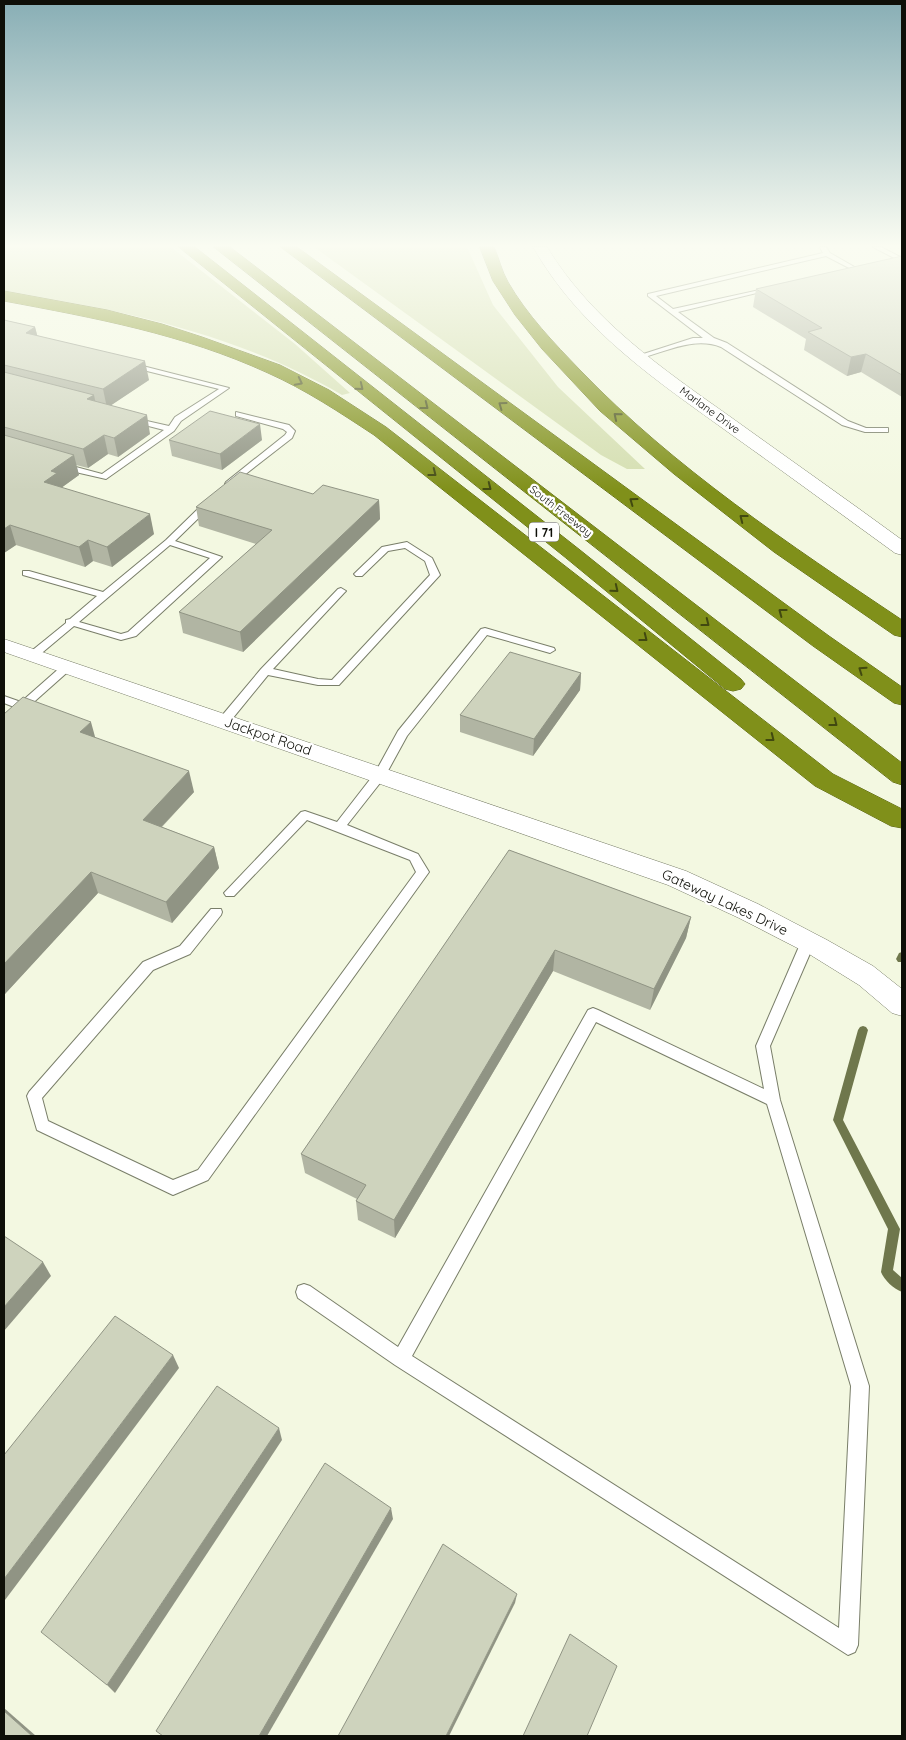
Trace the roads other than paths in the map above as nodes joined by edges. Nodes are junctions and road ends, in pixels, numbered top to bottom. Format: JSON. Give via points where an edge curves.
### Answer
{"nodes":[{"id":1,"x":159,"y":328,"type":"edge"},
{"id":2,"x":288,"y":328,"type":"edge"},
{"id":3,"x":326,"y":328,"type":"edge"},
{"id":4,"x":398,"y":328,"type":"edge"},
{"id":5,"x":534,"y":328,"type":"edge"},
{"id":6,"x":605,"y":328,"type":"edge"},
{"id":7,"x":695,"y":328,"type":"edge"},
{"id":8,"x":711,"y":340,"type":"junction"},
{"id":9,"x":638,"y":357,"type":"junction"},
{"id":10,"x":119,"y":361,"type":"edge"},
{"id":11,"x":239,"y":414,"type":"dead end"},
{"id":12,"x":124,"y":417,"type":"edge"},
{"id":13,"x":171,"y":429,"type":"junction"},
{"id":14,"x":885,"y":430,"type":"dead end"},
{"id":15,"x":49,"y":462,"type":"edge"},
{"id":16,"x":169,"y":542,"type":"junction"},
{"id":17,"x":781,"y":548,"type":"junction"},
{"id":18,"x":902,"y":549,"type":"edge"},
{"id":19,"x":26,"y":573,"type":"dead end"},
{"id":20,"x":359,"y":574,"type":"dead end"},
{"id":21,"x":341,"y":591,"type":"dead end"},
{"id":22,"x":103,"y":595,"type":"junction"},
{"id":23,"x":70,"y":622,"type":"junction"},
{"id":24,"x":902,"y":630,"type":"edge"},
{"id":25,"x":4,"y":644,"type":"edge"},
{"id":26,"x":902,"y":646,"type":"edge"},
{"id":27,"x":550,"y":650,"type":"dead end"},
{"id":28,"x":33,"y":655,"type":"junction"},
{"id":29,"x":67,"y":667,"type":"junction"},
{"id":30,"x":265,"y":671,"type":"junction"},
{"id":31,"x":902,"y":698,"type":"edge"},
{"id":32,"x":4,"y":699,"type":"edge"},
{"id":33,"x":22,"y":706,"type":"junction"},
{"id":34,"x":224,"y":721,"type":"junction"},
{"id":35,"x":4,"y":722,"type":"edge"},
{"id":36,"x":380,"y":775,"type":"junction"},
{"id":37,"x":902,"y":776,"type":"edge"},
{"id":38,"x":901,"y":821,"type":"edge"},
{"id":39,"x":339,"y":827,"type":"junction"},
{"id":40,"x":533,"y":829,"type":"joint"},
{"id":41,"x":230,"y":893,"type":"dead end"},
{"id":42,"x":216,"y":912,"type":"dead end"},
{"id":43,"x":808,"y":942,"type":"junction"},
{"id":44,"x":902,"y":1004,"type":"edge"},
{"id":45,"x":773,"y":1100,"type":"junction"},
{"id":46,"x":304,"y":1292,"type":"dead end"},
{"id":47,"x":401,"y":1359,"type":"junction"}],
"edges":[{"from":1,"to":38,"type":"highway","one_way":true,"via":[[274,369],[323,394],[388,437],[824,780]]},
{"from":2,"to":38,"type":"highway","number":"I 71","one_way":true},
{"from":3,"to":37,"type":"highway","name":"South Freeway","number":"I 71","one_way":true},
{"from":31,"to":4,"type":"highway","one_way":true},
{"from":17,"to":5,"type":"highway","one_way":true,"via":[[606,407]]},
{"from":6,"to":9,"type":"street","name":"Marlane Drive"},
{"from":7,"to":8,"type":"lane"},
{"from":8,"to":9,"type":"lane","via":[[696,340]]},
{"from":8,"to":14,"type":"lane","via":[[845,423],[865,430]]},
{"from":9,"to":18,"type":"street","name":"Marlane Drive"},
{"from":10,"to":13,"type":"lane","via":[[225,388],[178,420]]},
{"from":11,"to":16,"type":"lane","via":[[286,426],[291,431],[289,436],[221,490]]},
{"from":12,"to":13,"type":"lane"},
{"from":13,"to":15,"type":"lane","via":[[103,477]]},
{"from":16,"to":22,"type":"lane"},
{"from":16,"to":23,"type":"lane","via":[[217,556],[132,634],[121,637]]},
{"from":17,"to":24,"type":"highway"},
{"from":17,"to":26,"type":"highway","via":[[817,585]]},
{"from":19,"to":22,"type":"lane"},
{"from":20,"to":30,"type":"lane","via":[[385,549],[407,544],[429,560],[435,575],[335,683]]},
{"from":21,"to":30,"type":"lane"},
{"from":22,"to":23,"type":"lane"},
{"from":23,"to":28,"type":"lane"},
{"from":25,"to":28,"type":"street","name":"Jackpot Road"},
{"from":27,"to":36,"type":"lane","via":[[486,631],[402,734]]},
{"from":28,"to":29,"type":"street","name":"Jackpot Road"},
{"from":29,"to":33,"type":"lane"},
{"from":29,"to":34,"type":"street","name":"Jackpot Road"},
{"from":30,"to":34,"type":"lane"},
{"from":32,"to":33,"type":"lane"},
{"from":33,"to":35,"type":"lane"},
{"from":34,"to":36,"type":"street","name":"Jackpot Road"},
{"from":36,"to":39,"type":"lane"},
{"from":36,"to":40,"type":"street","name":"Jackpot Road"},
{"from":39,"to":41,"type":"lane","via":[[305,815]]},
{"from":39,"to":42,"type":"lane","via":[[414,858],[423,872],[203,1175],[173,1188],[42,1125],[34,1096],[148,966],[185,950]]},
{"from":40,"to":43,"type":"street","name":"Gateway Lakes Drive","via":[[677,878],[747,909]]},
{"from":43,"to":44,"type":"street","name":"Gateway Lakes Drive","via":[[864,975]]},
{"from":43,"to":45,"type":"lane","via":[[763,1046]]},
{"from":45,"to":47,"type":"lane","via":[[593,1014]]},
{"from":45,"to":47,"type":"lane","via":[[860,1386],[848,1645]]},
{"from":46,"to":47,"type":"lane"}]}
